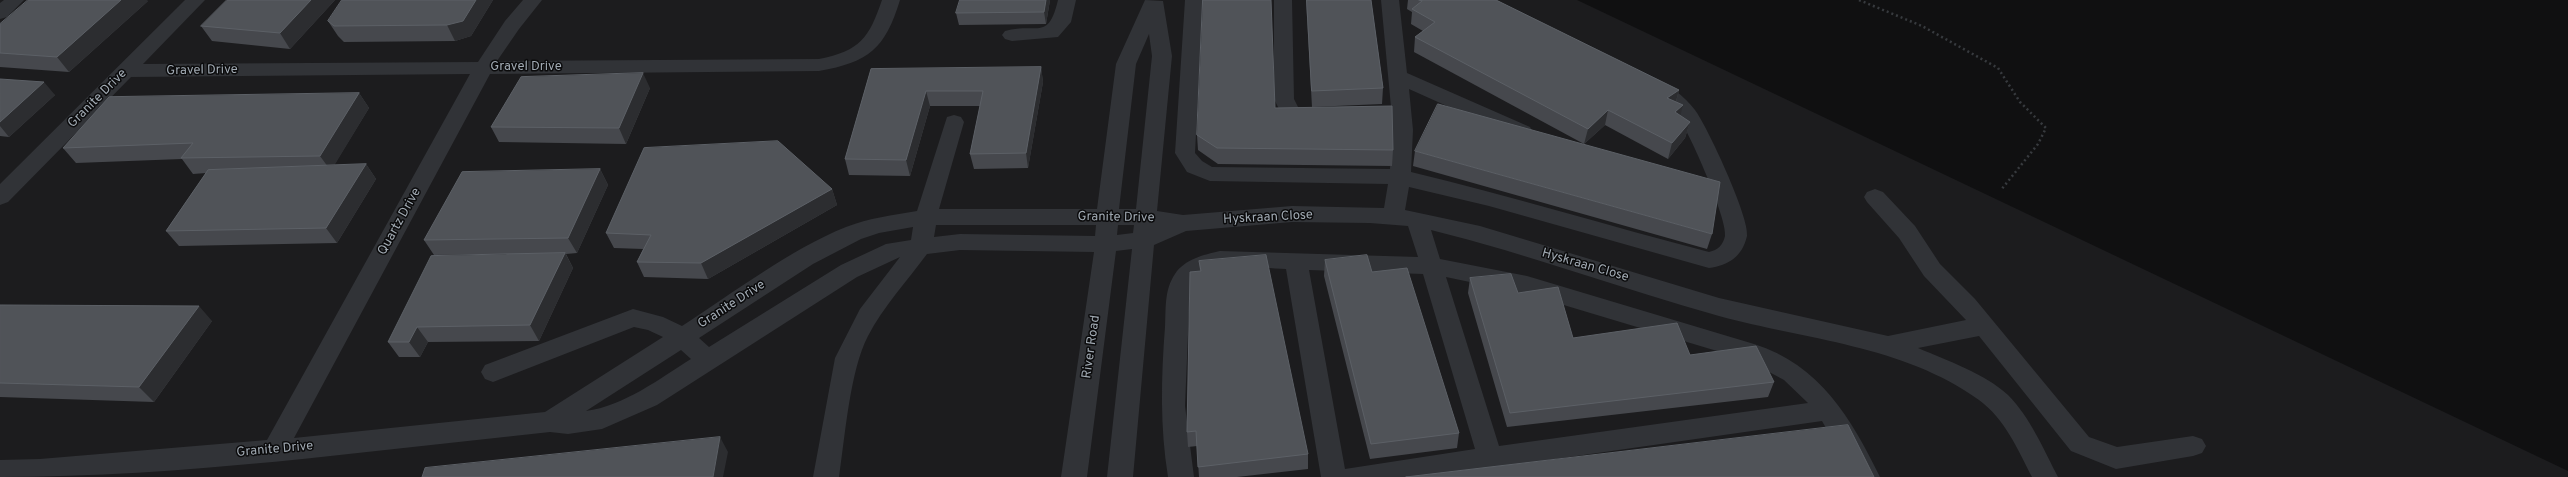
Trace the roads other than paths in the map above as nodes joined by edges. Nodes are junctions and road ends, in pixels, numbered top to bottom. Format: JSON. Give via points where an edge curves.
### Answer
{"nodes":[{"id":1,"x":196,"y":0,"type":"edge"},
{"id":2,"x":534,"y":0,"type":"edge"},
{"id":3,"x":891,"y":0,"type":"edge"},
{"id":4,"x":1067,"y":0,"type":"edge"},
{"id":5,"x":1194,"y":0,"type":"edge"},
{"id":6,"x":1283,"y":0,"type":"edge"},
{"id":7,"x":1390,"y":0,"type":"edge"},
{"id":8,"x":1154,"y":2,"type":"edge"},
{"id":9,"x":1012,"y":35,"type":"dead end"},
{"id":10,"x":484,"y":67,"type":"junction"},
{"id":11,"x":126,"y":71,"type":"junction"},
{"id":12,"x":1398,"y":77,"type":"junction"},
{"id":13,"x":1636,"y":78,"type":"edge"},
{"id":14,"x":1401,"y":114,"type":"junction"},
{"id":15,"x":954,"y":122,"type":"dead end"},
{"id":16,"x":1542,"y":139,"type":"edge"},
{"id":17,"x":1400,"y":178,"type":"junction"},
{"id":18,"x":1699,"y":180,"type":"edge"},
{"id":19,"x":1721,"y":185,"type":"junction"},
{"id":20,"x":0,"y":197,"type":"edge"},
{"id":21,"x":1875,"y":197,"type":"dead end"},
{"id":22,"x":926,"y":217,"type":"junction"},
{"id":23,"x":1147,"y":217,"type":"junction"},
{"id":24,"x":1393,"y":217,"type":"junction"},
{"id":25,"x":1107,"y":218,"type":"junction"},
{"id":26,"x":1417,"y":220,"type":"junction"},
{"id":27,"x":1183,"y":223,"type":"junction"},
{"id":28,"x":1145,"y":240,"type":"junction"},
{"id":29,"x":1106,"y":244,"type":"junction"},
{"id":30,"x":921,"y":246,"type":"junction"},
{"id":31,"x":1296,"y":261,"type":"junction"},
{"id":32,"x":1433,"y":266,"type":"junction"},
{"id":33,"x":1982,"y":326,"type":"junction"},
{"id":34,"x":683,"y":337,"type":"junction"},
{"id":35,"x":1888,"y":344,"type":"junction"},
{"id":36,"x":708,"y":360,"type":"junction"},
{"id":37,"x":493,"y":372,"type":"dead end"},
{"id":38,"x":1829,"y":410,"type":"junction"},
{"id":39,"x":550,"y":422,"type":"junction"},
{"id":40,"x":2193,"y":446,"type":"dead end"},
{"id":41,"x":275,"y":450,"type":"junction"},
{"id":42,"x":1490,"y":456,"type":"junction"},
{"id":43,"x":0,"y":471,"type":"edge"},
{"id":44,"x":826,"y":477,"type":"edge"},
{"id":45,"x":1074,"y":477,"type":"edge"},
{"id":46,"x":1120,"y":477,"type":"edge"},
{"id":47,"x":1181,"y":477,"type":"edge"},
{"id":48,"x":1334,"y":477,"type":"edge"},
{"id":49,"x":1353,"y":477,"type":"edge"},
{"id":50,"x":1866,"y":477,"type":"edge"},
{"id":51,"x":2045,"y":477,"type":"edge"}],
"edges":[{"from":1,"to":11,"type":"street","name":"Granite Drive"},
{"from":2,"to":10,"type":"street","name":"Quartz Drive","via":[[512,25]]},
{"from":3,"to":10,"type":"street","name":"Gravel Drive","via":[[884,27],[873,43],[855,56],[819,65]]},
{"from":4,"to":9,"type":"street","via":[[1062,22],[1050,34]]},
{"from":5,"to":17,"type":"street","via":[[1185,153],[1192,166],[1210,174]]},
{"from":6,"to":14,"type":"street","via":[[1282,79],[1286,107],[1297,115]]},
{"from":7,"to":12,"type":"street"},
{"from":8,"to":23,"type":"street","via":[[1162,56]]},
{"from":8,"to":25,"type":"street","name":"River Road","via":[[1126,64]]},
{"from":10,"to":11,"type":"street","name":"Gravel Drive"},
{"from":10,"to":41,"type":"street","name":"Quartz Drive"},
{"from":11,"to":20,"type":"street","name":"Granite Drive"},
{"from":12,"to":14,"type":"street"},
{"from":12,"to":16,"type":"street"},
{"from":13,"to":19,"type":"street","via":[[1678,102]]},
{"from":14,"to":17,"type":"street","via":[[1403,130]]},
{"from":15,"to":22,"type":"street"},
{"from":17,"to":19,"type":"street","via":[[1488,198],[1709,260],[1721,258],[1729,252],[1736,235],[1735,222]]},
{"from":17,"to":24,"type":"street"},
{"from":18,"to":19,"type":"street"},
{"from":21,"to":33,"type":"street","via":[[1907,232],[1932,270],[1967,305]]},
{"from":22,"to":25,"type":"street","name":"Granite Drive"},
{"from":22,"to":30,"type":"street"},
{"from":22,"to":34,"type":"street","name":"Granite Drive","via":[[877,225],[853,233],[805,258]]},
{"from":23,"to":25,"type":"street","name":"Granite Drive"},
{"from":23,"to":27,"type":"street","name":"Granite Drive"},
{"from":23,"to":28,"type":"street"},
{"from":24,"to":26,"type":"street","name":"Hyskraan Close"},
{"from":24,"to":27,"type":"street","name":"Hyskraan Close","via":[[1292,214]]},
{"from":25,"to":29,"type":"street","name":"River Road"},
{"from":26,"to":32,"type":"street"},
{"from":26,"to":35,"type":"street","name":"Hyskraan Close","via":[[1480,234],[1719,307]]},
{"from":27,"to":28,"type":"street","name":"Granite Drive"},
{"from":28,"to":29,"type":"street","name":"Granite Drive"},
{"from":28,"to":46,"type":"street"},
{"from":29,"to":30,"type":"street","name":"Granite Drive","via":[[960,242]]},
{"from":29,"to":45,"type":"street","name":"River Road"},
{"from":30,"to":36,"type":"street","name":"Granite Drive","via":[[894,250],[849,271]]},
{"from":30,"to":44,"type":"street","via":[[856,336],[847,358]]},
{"from":31,"to":32,"type":"street"},
{"from":31,"to":47,"type":"street","via":[[1220,259],[1197,265],[1185,274],[1179,287],[1172,412]]},
{"from":31,"to":48,"type":"street"},
{"from":32,"to":38,"type":"street","via":[[1527,285],[1754,353],[1783,366],[1804,382]]},
{"from":32,"to":42,"type":"street"},
{"from":33,"to":35,"type":"street","name":"Hyskraan Close"},
{"from":33,"to":40,"type":"street","via":[[2080,444],[2116,458]]},
{"from":34,"to":36,"type":"street"},
{"from":34,"to":37,"type":"street","via":[[644,319],[633,318]]},
{"from":34,"to":39,"type":"street","name":"Granite Drive"},
{"from":35,"to":51,"type":"street","via":[[1964,380],[1998,402],[2008,413]]},
{"from":36,"to":39,"type":"street","name":"Granite Drive","via":[[648,398],[602,419],[568,424]]},
{"from":38,"to":42,"type":"street"},
{"from":38,"to":50,"type":"street"},
{"from":39,"to":41,"type":"street","name":"Granite Drive"},
{"from":41,"to":43,"type":"street","name":"Granite Drive","via":[[40,470]]},
{"from":42,"to":49,"type":"street"}]}
